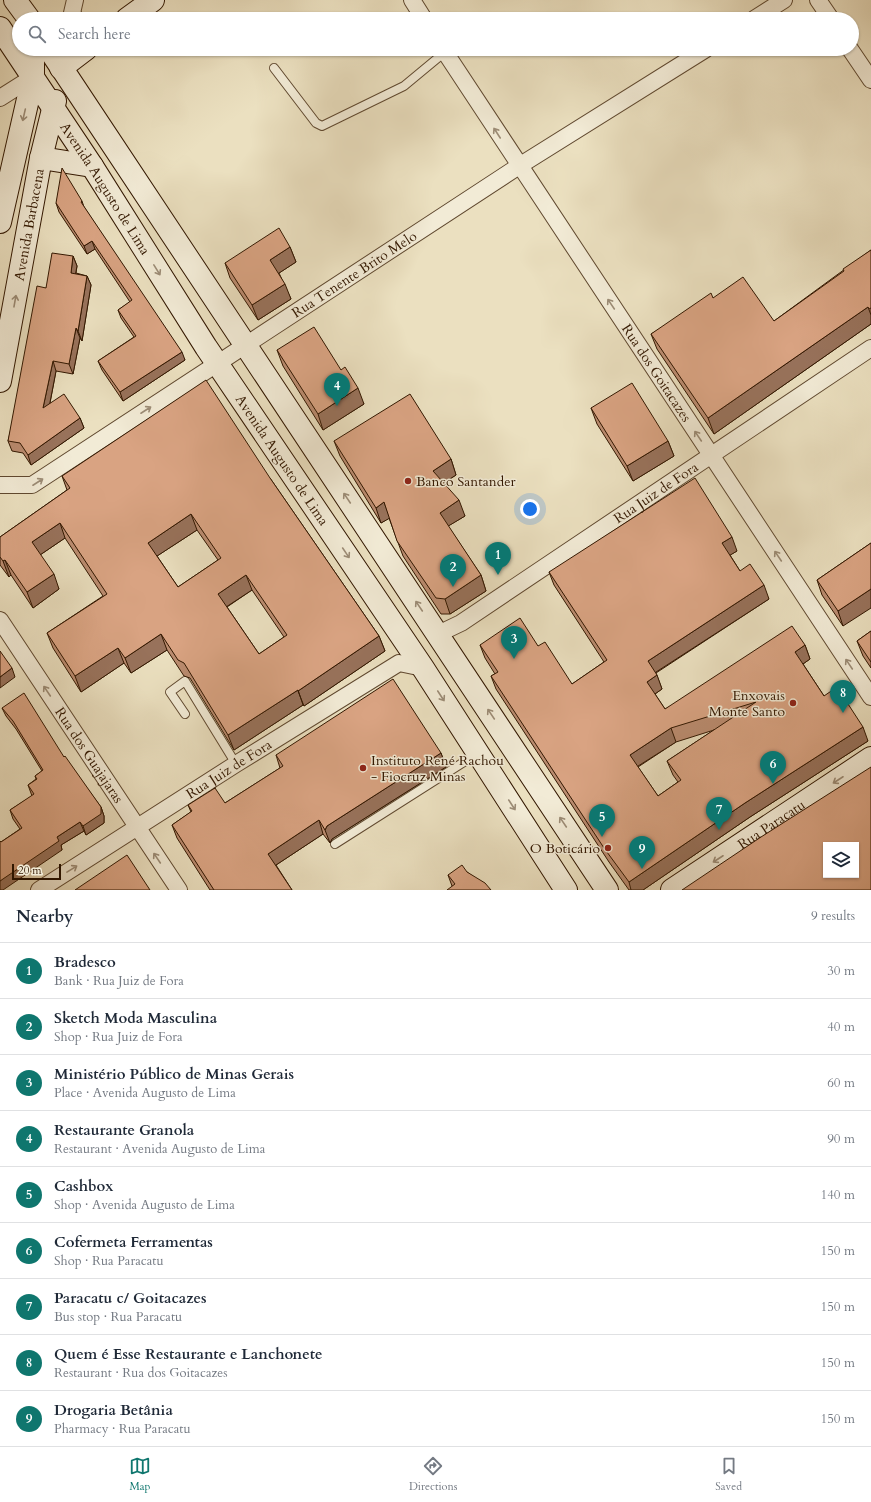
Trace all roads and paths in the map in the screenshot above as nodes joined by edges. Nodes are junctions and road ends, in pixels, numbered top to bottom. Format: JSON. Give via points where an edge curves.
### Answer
{"nodes":[{"id":1,"x":15,"y":0,"type":"edge"},
{"id":2,"x":32,"y":0,"type":"edge"},
{"id":3,"x":75,"y":0,"type":"edge"},
{"id":4,"x":153,"y":0,"type":"edge"},
{"id":5,"x":412,"y":0,"type":"edge"},
{"id":6,"x":784,"y":0,"type":"edge"},
{"id":7,"x":818,"y":0,"type":"edge"},
{"id":8,"x":24,"y":12,"type":"edge"},
{"id":9,"x":33,"y":12,"type":"edge"},
{"id":10,"x":72,"y":12,"type":"edge"},
{"id":11,"x":137,"y":12,"type":"edge"},
{"id":12,"x":420,"y":12,"type":"edge"},
{"id":13,"x":765,"y":12,"type":"edge"},
{"id":14,"x":826,"y":12,"type":"edge"},
{"id":15,"x":0,"y":28,"type":"edge"},
{"id":16,"x":12,"y":46,"type":"edge"},
{"id":17,"x":19,"y":56,"type":"edge"},
{"id":18,"x":33,"y":56,"type":"edge"},
{"id":19,"x":54,"y":56,"type":"edge"},
{"id":20,"x":77,"y":56,"type":"edge"},
{"id":21,"x":438,"y":56,"type":"edge"},
{"id":22,"x":447,"y":56,"type":"edge"},
{"id":23,"x":695,"y":56,"type":"edge"},
{"id":24,"x":855,"y":56,"type":"edge"},
{"id":25,"x":62,"y":68,"type":"junction"},
{"id":26,"x":274,"y":68,"type":"dead end"},
{"id":27,"x":33,"y":77,"type":"junction"},
{"id":28,"x":871,"y":80,"type":"edge"},
{"id":29,"x":0,"y":98,"type":"edge"},
{"id":30,"x":53,"y":108,"type":"junction"},
{"id":31,"x":41,"y":158,"type":"junction"},
{"id":32,"x":92,"y":166,"type":"junction"},
{"id":33,"x":519,"y":166,"type":"junction"},
{"id":34,"x":0,"y":222,"type":"edge"},
{"id":35,"x":245,"y":347,"type":"junction"},
{"id":36,"x":871,"y":348,"type":"edge"},
{"id":37,"x":218,"y":363,"type":"junction"},
{"id":38,"x":0,"y":381,"type":"edge"},
{"id":39,"x":710,"y":455,"type":"junction"},
{"id":40,"x":0,"y":485,"type":"edge"},
{"id":41,"x":0,"y":620,"type":"edge"},
{"id":42,"x":438,"y":634,"type":"junction"},
{"id":43,"x":423,"y":668,"type":"junction"},
{"id":44,"x":871,"y":697,"type":"edge"},
{"id":45,"x":185,"y":714,"type":"dead end"},
{"id":46,"x":478,"y":752,"type":"junction"},
{"id":47,"x":871,"y":758,"type":"edge"},
{"id":48,"x":236,"y":764,"type":"junction"},
{"id":49,"x":138,"y":828,"type":"junction"},
{"id":50,"x":335,"y":844,"type":"dead end"},
{"id":51,"x":39,"y":890,"type":"edge"},
{"id":52,"x":179,"y":890,"type":"edge"},
{"id":53,"x":566,"y":890,"type":"edge"},
{"id":54,"x":607,"y":890,"type":"edge"},
{"id":55,"x":672,"y":890,"type":"edge"}],
"edges":[{"from":1,"to":8,"type":"main road"},
{"from":2,"to":9,"type":"main road"},
{"from":3,"to":10,"type":"street"},
{"from":4,"to":11,"type":"main road"},
{"from":5,"to":12,"type":"street"},
{"from":6,"to":13,"type":"street"},
{"from":7,"to":14,"type":"street"},
{"from":15,"to":16,"type":"main road","name":"Avenida Augusto de Lima"},
{"from":17,"to":27,"type":"main road","name":"Avenida Augusto de Lima"},
{"from":18,"to":27,"type":"main road","name":"Avenida Barbacena"},
{"from":19,"to":25,"type":"main road","name":"Avenida Augusto de Lima"},
{"from":20,"to":25,"type":"main road"},
{"from":21,"to":26,"type":"lane","via":[[404,86],[322,126],[316,123]]},
{"from":33,"to":22,"type":"street","name":"Rua dos Goitacazes","one_way":true},
{"from":23,"to":33,"type":"street","name":"Rua Tenente Brito Melo"},
{"from":24,"to":28,"type":"street"},
{"from":25,"to":30,"type":"main road","name":"Avenida Barbacena"},
{"from":25,"to":35,"type":"main road","name":"Avenida Augusto de Lima"},
{"from":27,"to":29,"type":"street"},
{"from":27,"to":30,"type":"main road","name":"Avenida Augusto de Lima"},
{"from":27,"to":34,"type":"main road","name":"Avenida Barbacena","one_way":true},
{"from":30,"to":31,"type":"main road","name":"Avenida Barbacena"},
{"from":30,"to":32,"type":"main road","name":"Avenida Augusto de Lima"},
{"from":31,"to":32,"type":"main road"},
{"from":38,"to":31,"type":"main road","name":"Avenida Barbacena","one_way":true},
{"from":32,"to":37,"type":"main road","name":"Avenida Augusto de Lima","one_way":true},
{"from":33,"to":35,"type":"street","name":"Rua Tenente Brito Melo"},
{"from":39,"to":33,"type":"street","name":"Rua dos Goitacazes","one_way":true},
{"from":35,"to":37,"type":"street","name":"Rua Tenente Brito Melo"},
{"from":42,"to":35,"type":"main road","name":"Avenida Augusto de Lima","one_way":true},
{"from":36,"to":39,"type":"street","name":"Rua Juiz de Fora"},
{"from":40,"to":37,"type":"street","name":"Rua Tenente Brito Melo","one_way":true,"via":[[32,485]]},
{"from":37,"to":43,"type":"main road","name":"Avenida Augusto de Lima","one_way":true},
{"from":39,"to":42,"type":"street","name":"Rua Juiz de Fora","via":[[461,623]]},
{"from":44,"to":39,"type":"street","name":"Rua dos Goitacazes","one_way":true},
{"from":49,"to":41,"type":"street","name":"Rua dos Guajajaras","one_way":true},
{"from":54,"to":42,"type":"main road","name":"Avenida Augusto de Lima","one_way":true},
{"from":43,"to":46,"type":"main road","name":"Avenida Augusto de Lima","one_way":true},
{"from":43,"to":48,"type":"street","name":"Rua Juiz de Fora","via":[[399,663]]},
{"from":45,"to":48,"type":"lane","via":[[170,692],[185,681]]},
{"from":46,"to":50,"type":"lane"},
{"from":46,"to":53,"type":"main road","name":"Avenida Augusto de Lima","one_way":true},
{"from":47,"to":55,"type":"main road","name":"Rua Paracatu","one_way":true},
{"from":48,"to":49,"type":"street","name":"Rua Juiz de Fora"},
{"from":51,"to":49,"type":"street","name":"Rua Juiz de Fora","one_way":true},
{"from":52,"to":49,"type":"street","name":"Rua dos Guajajaras","one_way":true}]}
